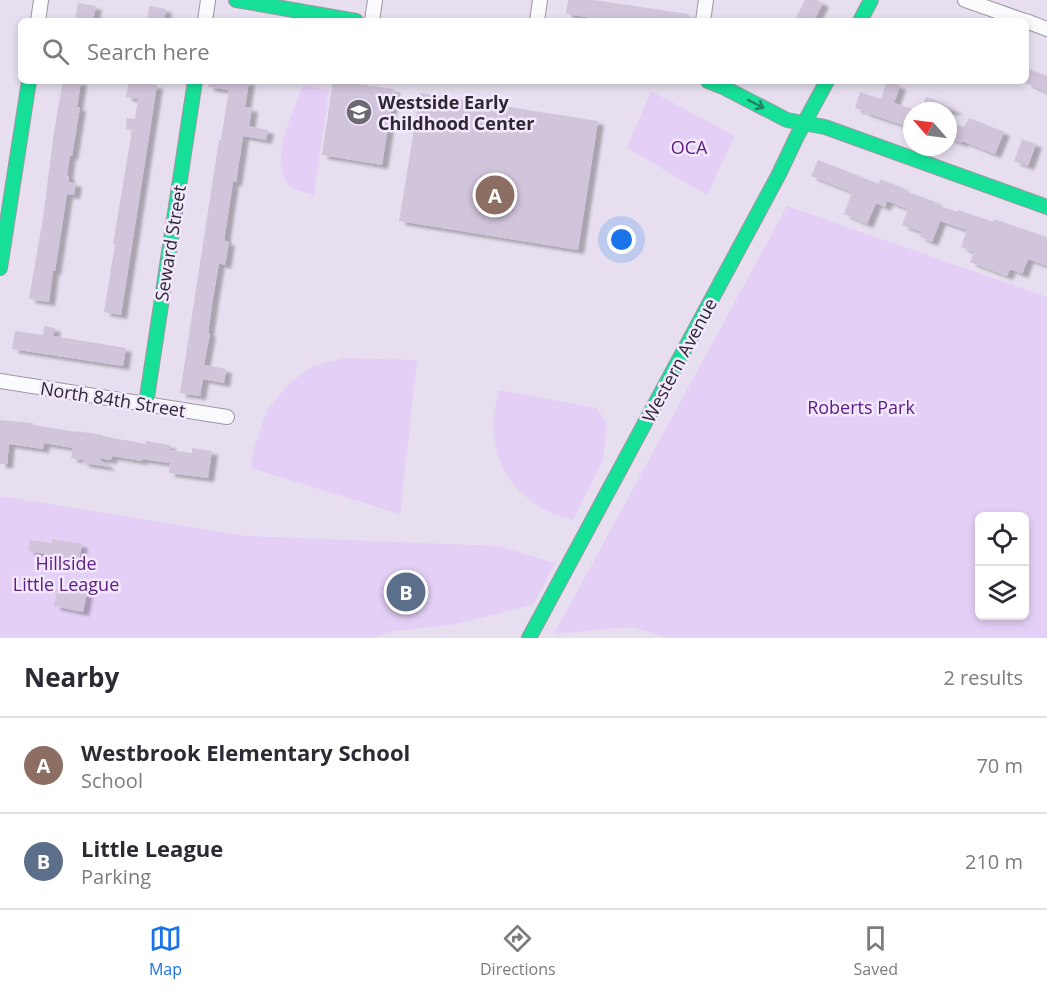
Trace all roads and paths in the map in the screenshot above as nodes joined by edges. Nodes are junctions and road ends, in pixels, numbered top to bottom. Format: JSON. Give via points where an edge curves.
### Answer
{"nodes":[{"id":1,"x":41,"y":0,"type":"edge"},
{"id":2,"x":208,"y":0,"type":"edge"},
{"id":3,"x":236,"y":0,"type":"edge"},
{"id":4,"x":375,"y":0,"type":"edge"},
{"id":5,"x":540,"y":0,"type":"edge"},
{"id":6,"x":706,"y":0,"type":"edge"},
{"id":7,"x":871,"y":0,"type":"edge"},
{"id":8,"x":965,"y":0,"type":"edge"},
{"id":9,"x":38,"y":18,"type":"edge"},
{"id":10,"x":205,"y":18,"type":"edge"},
{"id":11,"x":339,"y":18,"type":"edge"},
{"id":12,"x":372,"y":18,"type":"edge"},
{"id":13,"x":537,"y":18,"type":"edge"},
{"id":14,"x":703,"y":18,"type":"edge"},
{"id":15,"x":862,"y":18,"type":"edge"},
{"id":16,"x":1016,"y":18,"type":"edge"},
{"id":17,"x":1029,"y":22,"type":"edge"},
{"id":18,"x":1047,"y":29,"type":"edge"},
{"id":19,"x":29,"y":84,"type":"edge"},
{"id":20,"x":195,"y":84,"type":"edge"},
{"id":21,"x":716,"y":84,"type":"edge"},
{"id":22,"x":826,"y":84,"type":"edge"},
{"id":23,"x":805,"y":123,"type":"junction"},
{"id":24,"x":1047,"y":207,"type":"edge"},
{"id":25,"x":0,"y":268,"type":"edge"},
{"id":26,"x":0,"y":381,"type":"edge"},
{"id":27,"x":146,"y":404,"type":"junction"},
{"id":28,"x":227,"y":417,"type":"dead end"},
{"id":29,"x":529,"y":638,"type":"edge"}],
"edges":[{"from":1,"to":9,"type":"street"},
{"from":2,"to":10,"type":"street"},
{"from":3,"to":11,"type":"street"},
{"from":4,"to":12,"type":"street"},
{"from":5,"to":13,"type":"street"},
{"from":6,"to":14,"type":"street"},
{"from":7,"to":15,"type":"street"},
{"from":8,"to":16,"type":"street"},
{"from":17,"to":18,"type":"street"},
{"from":19,"to":25,"type":"street"},
{"from":20,"to":27,"type":"street","name":"Seward Street"},
{"from":21,"to":23,"type":"street","one_way":true,"via":[[787,120]]},
{"from":22,"to":23,"type":"street","name":"Western Avenue"},
{"from":23,"to":24,"type":"street"},
{"from":23,"to":29,"type":"street","name":"Western Avenue"},
{"from":26,"to":27,"type":"street","name":"North 84th Street"},
{"from":27,"to":28,"type":"street","name":"North 84th Street"}]}
